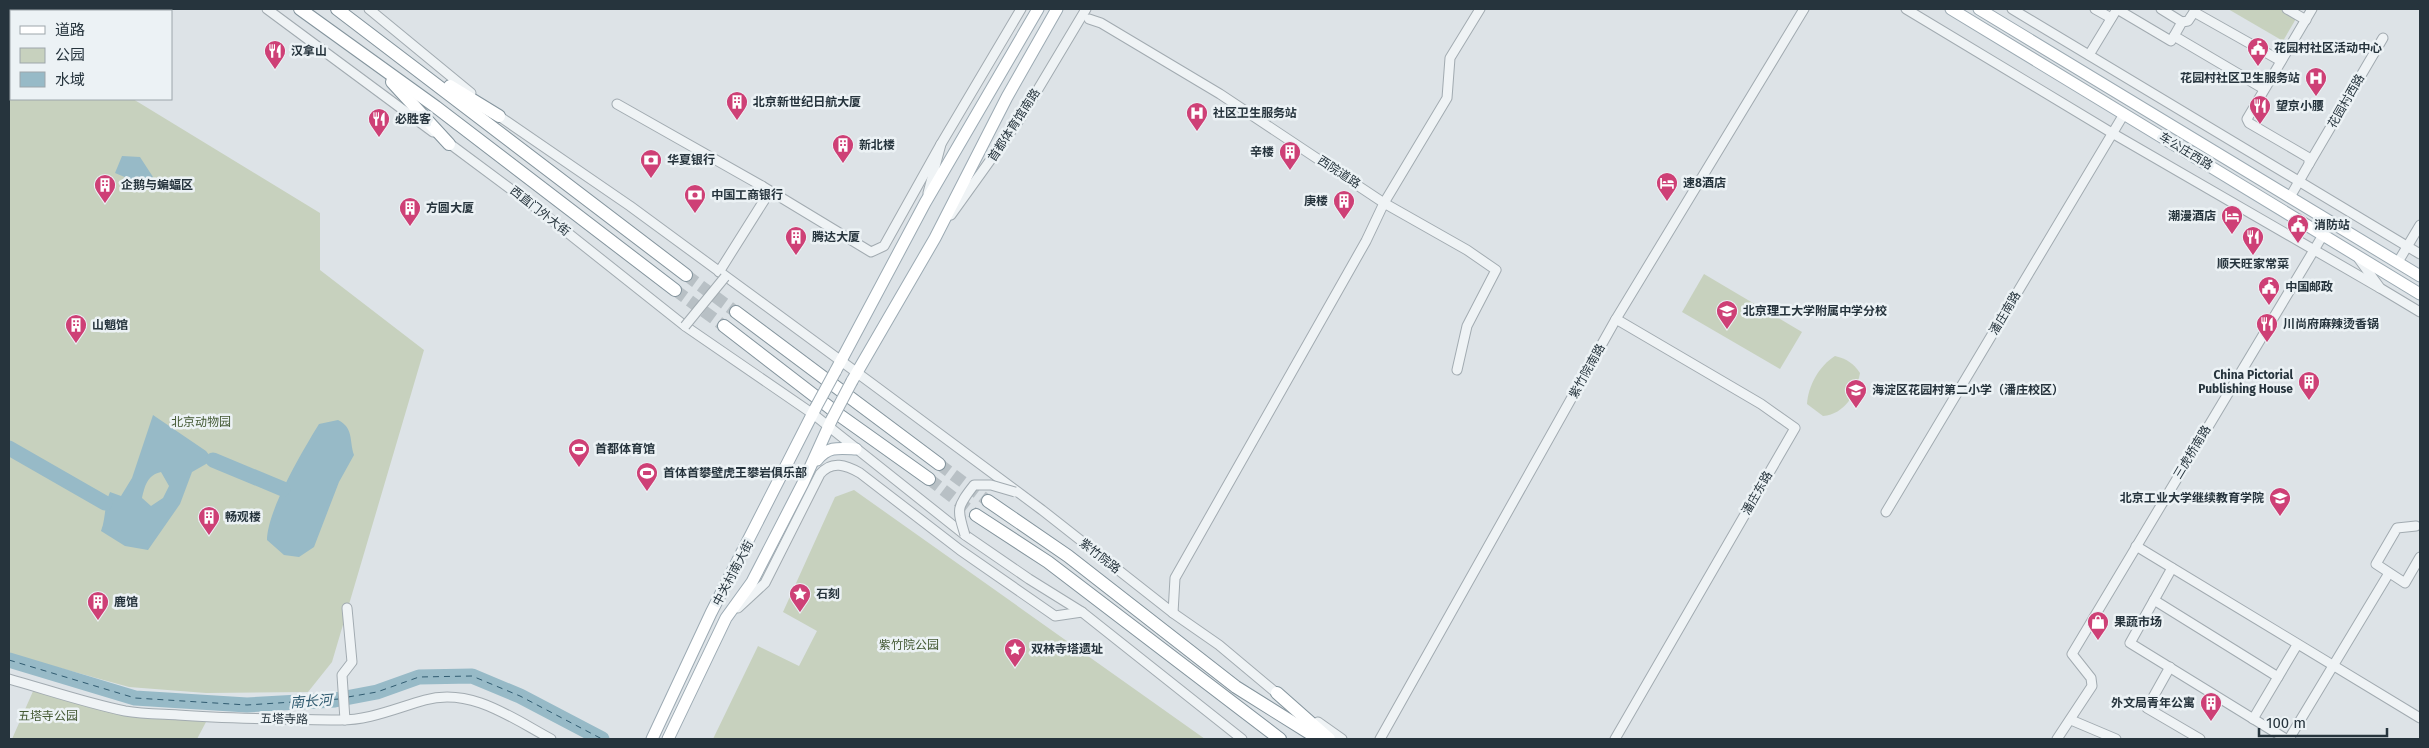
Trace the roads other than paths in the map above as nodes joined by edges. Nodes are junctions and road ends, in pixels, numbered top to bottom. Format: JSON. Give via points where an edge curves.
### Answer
{"nodes":[{"id":1,"x":266,"y":9,"type":"edge"},
{"id":2,"x":300,"y":9,"type":"edge"},
{"id":3,"x":337,"y":9,"type":"edge"},
{"id":4,"x":368,"y":9,"type":"edge"},
{"id":5,"x":1021,"y":9,"type":"edge"},
{"id":6,"x":1038,"y":9,"type":"edge"},
{"id":7,"x":1057,"y":9,"type":"edge"},
{"id":8,"x":1086,"y":9,"type":"edge"},
{"id":9,"x":1480,"y":9,"type":"edge"},
{"id":10,"x":1804,"y":9,"type":"edge"},
{"id":11,"x":1906,"y":9,"type":"edge"},
{"id":12,"x":1951,"y":9,"type":"edge"},
{"id":13,"x":1978,"y":9,"type":"edge"},
{"id":14,"x":2012,"y":9,"type":"edge"},
{"id":15,"x":2095,"y":9,"type":"edge"},
{"id":16,"x":2117,"y":9,"type":"edge"},
{"id":17,"x":2161,"y":9,"type":"edge"},
{"id":18,"x":2287,"y":9,"type":"edge"},
{"id":19,"x":2312,"y":9,"type":"edge"},
{"id":20,"x":2195,"y":10,"type":"edge"},
{"id":21,"x":2111,"y":18,"type":"junction"},
{"id":22,"x":1089,"y":19,"type":"dead end"},
{"id":23,"x":2306,"y":20,"type":"junction"},
{"id":24,"x":2182,"y":22,"type":"junction"},
{"id":25,"x":2174,"y":36,"type":"junction"},
{"id":26,"x":2383,"y":38,"type":"dead end"},
{"id":27,"x":387,"y":45,"type":"junction"},
{"id":28,"x":2089,"y":55,"type":"junction"},
{"id":29,"x":372,"y":60,"type":"junction"},
{"id":30,"x":2280,"y":61,"type":"junction"},
{"id":31,"x":2264,"y":90,"type":"junction"},
{"id":32,"x":617,"y":104,"type":"dead end"},
{"id":33,"x":2124,"y":114,"type":"junction"},
{"id":34,"x":499,"y":116,"type":"junction"},
{"id":35,"x":2112,"y":134,"type":"junction"},
{"id":36,"x":449,"y":144,"type":"junction"},
{"id":37,"x":941,"y":144,"type":"junction"},
{"id":38,"x":2309,"y":164,"type":"junction"},
{"id":39,"x":2299,"y":181,"type":"junction"},
{"id":40,"x":762,"y":186,"type":"junction"},
{"id":41,"x":2290,"y":197,"type":"junction"},
{"id":42,"x":924,"y":203,"type":"junction"},
{"id":43,"x":1384,"y":203,"type":"junction"},
{"id":44,"x":2420,"y":225,"type":"edge"},
{"id":45,"x":2322,"y":234,"type":"junction"},
{"id":46,"x":935,"y":238,"type":"junction"},
{"id":47,"x":2408,"y":246,"type":"junction"},
{"id":48,"x":2313,"y":251,"type":"junction"},
{"id":49,"x":2420,"y":254,"type":"edge"},
{"id":50,"x":2355,"y":255,"type":"junction"},
{"id":51,"x":2398,"y":262,"type":"junction"},
{"id":52,"x":722,"y":274,"type":"junction"},
{"id":53,"x":686,"y":275,"type":"tunnel mouth"},
{"id":54,"x":2420,"y":276,"type":"edge"},
{"id":55,"x":2380,"y":288,"type":"junction"},
{"id":56,"x":675,"y":290,"type":"tunnel mouth"},
{"id":57,"x":2420,"y":294,"type":"edge"},
{"id":58,"x":736,"y":312,"type":"tunnel mouth"},
{"id":59,"x":2420,"y":312,"type":"edge"},
{"id":60,"x":1616,"y":319,"type":"junction"},
{"id":61,"x":685,"y":326,"type":"junction"},
{"id":62,"x":724,"y":326,"type":"tunnel mouth"},
{"id":63,"x":840,"y":360,"type":"junction"},
{"id":64,"x":1456,"y":370,"type":"dead end"},
{"id":65,"x":854,"y":377,"type":"junction"},
{"id":66,"x":814,"y":411,"type":"junction"},
{"id":67,"x":834,"y":421,"type":"junction"},
{"id":68,"x":856,"y":449,"type":"junction"},
{"id":69,"x":939,"y":464,"type":"tunnel mouth"},
{"id":70,"x":929,"y":479,"type":"tunnel mouth"},
{"id":71,"x":803,"y":483,"type":"junction"},
{"id":72,"x":1015,"y":492,"type":"junction"},
{"id":73,"x":988,"y":501,"type":"tunnel mouth"},
{"id":74,"x":1886,"y":512,"type":"dead end"},
{"id":75,"x":976,"y":515,"type":"tunnel mouth"},
{"id":76,"x":2419,"y":526,"type":"edge"},
{"id":77,"x":965,"y":535,"type":"junction"},
{"id":78,"x":2136,"y":546,"type":"junction"},
{"id":79,"x":2420,"y":557,"type":"edge"},
{"id":80,"x":2172,"y":568,"type":"junction"},
{"id":81,"x":2389,"y":573,"type":"junction"},
{"id":82,"x":2154,"y":600,"type":"junction"},
{"id":83,"x":346,"y":608,"type":"dead end"},
{"id":84,"x":1082,"y":612,"type":"junction"},
{"id":85,"x":1173,"y":613,"type":"junction"},
{"id":86,"x":726,"y":618,"type":"junction"},
{"id":87,"x":2297,"y":645,"type":"junction"},
{"id":88,"x":2170,"y":667,"type":"junction"},
{"id":89,"x":2334,"y":667,"type":"junction"},
{"id":90,"x":2278,"y":677,"type":"junction"},
{"id":91,"x":9,"y":678,"type":"edge"},
{"id":92,"x":1278,"y":694,"type":"junction"},
{"id":93,"x":2419,"y":715,"type":"edge"},
{"id":94,"x":2253,"y":719,"type":"junction"},
{"id":95,"x":345,"y":720,"type":"junction"},
{"id":96,"x":2071,"y":720,"type":"junction"},
{"id":97,"x":2094,"y":729,"type":"junction"},
{"id":98,"x":654,"y":736,"type":"edge"},
{"id":99,"x":551,"y":739,"type":"edge"},
{"id":100,"x":668,"y":739,"type":"edge"},
{"id":101,"x":1242,"y":739,"type":"edge"},
{"id":102,"x":1280,"y":739,"type":"edge"},
{"id":103,"x":1319,"y":739,"type":"edge"},
{"id":104,"x":1329,"y":739,"type":"edge"},
{"id":105,"x":1342,"y":739,"type":"edge"},
{"id":106,"x":1380,"y":739,"type":"edge"},
{"id":107,"x":1615,"y":739,"type":"edge"},
{"id":108,"x":2057,"y":739,"type":"edge"},
{"id":109,"x":2097,"y":739,"type":"edge"},
{"id":110,"x":2116,"y":739,"type":"edge"},
{"id":111,"x":2200,"y":739,"type":"edge"},
{"id":112,"x":2288,"y":739,"type":"edge"}],
"edges":[{"from":1,"to":36,"type":"street","name":"西直门外大街"},
{"from":2,"to":29,"type":"highway","name":"西直门外大街"},
{"from":3,"to":27,"type":"highway"},
{"from":4,"to":34,"type":"street"},
{"from":5,"to":37,"type":"street"},
{"from":6,"to":42,"type":"main road"},
{"from":7,"to":46,"type":"main road","name":"首都体育馆南路","via":[[1007,97]]},
{"from":8,"to":46,"type":"street","name":"首都体育馆南路","via":[[1022,116]]},
{"from":9,"to":43,"type":"street","via":[[1450,58],[1447,98]]},
{"from":10,"to":60,"type":"street","name":"紫竹院南路"},
{"from":11,"to":35,"type":"street"},
{"from":12,"to":33,"type":"main road","name":"车公庄西路"},
{"from":13,"to":41,"type":"main road","name":"车公庄西路"},
{"from":14,"to":28,"type":"street"},
{"from":15,"to":21,"type":"street"},
{"from":16,"to":21,"type":"street"},
{"from":16,"to":25,"type":"street","via":[[2171,41]]},
{"from":17,"to":24,"type":"street"},
{"from":18,"to":23,"type":"street"},
{"from":19,"to":23,"type":"street"},
{"from":20,"to":24,"type":"street","via":[[2188,21]]},
{"from":20,"to":30,"type":"street"},
{"from":21,"to":28,"type":"street"},
{"from":22,"to":43,"type":"street","name":"西院道路","via":[[1220,94]]},
{"from":23,"to":30,"type":"street"},
{"from":24,"to":25,"type":"street"},
{"from":25,"to":31,"type":"street"},
{"from":26,"to":38,"type":"street","name":"花园村西路"},
{"from":27,"to":34,"type":"highway"},
{"from":27,"to":53,"type":"highway"},
{"from":28,"to":39,"type":"street"},
{"from":29,"to":36,"type":"highway"},
{"from":29,"to":56,"type":"highway","name":"西直门外大街"},
{"from":30,"to":31,"type":"street"},
{"from":31,"to":38,"type":"street","via":[[2249,114],[2249,123],[2309,158]]},
{"from":32,"to":40,"type":"street"},
{"from":33,"to":35,"type":"street","name":"潘庄南路"},
{"from":33,"to":45,"type":"main road","name":"车公庄西路"},
{"from":34,"to":52,"type":"street"},
{"from":35,"to":48,"type":"street"},
{"from":35,"to":74,"type":"street","name":"潘庄南路"},
{"from":36,"to":61,"type":"street","name":"西直门外大街","via":[[544,214]]},
{"from":37,"to":40,"type":"street","via":[[884,246],[871,252]]},
{"from":37,"to":42,"type":"street"},
{"from":38,"to":39,"type":"street","name":"花园村西路"},
{"from":39,"to":41,"type":"street","name":"花园村西路"},
{"from":39,"to":47,"type":"street"},
{"from":40,"to":52,"type":"street","via":[[765,199]]},
{"from":41,"to":51,"type":"main road","name":"车公庄西路"},
{"from":42,"to":63,"type":"main road"},
{"from":43,"to":64,"type":"street","name":"西院道路","via":[[1496,270],[1467,326]]},
{"from":43,"to":85,"type":"street","via":[[1366,241],[1175,578]]},
{"from":44,"to":47,"type":"street"},
{"from":45,"to":48,"type":"street","name":"三虎桥南路"},
{"from":45,"to":50,"type":"main road","name":"车公庄西路"},
{"from":46,"to":65,"type":"main road","name":"首都体育馆南路"},
{"from":47,"to":49,"type":"street"},
{"from":47,"to":51,"type":"street"},
{"from":48,"to":55,"type":"street"},
{"from":48,"to":78,"type":"street","name":"三虎桥南路"},
{"from":50,"to":55,"type":"street"},
{"from":50,"to":57,"type":"main road","name":"车公庄西路"},
{"from":51,"to":54,"type":"main road","name":"车公庄西路"},
{"from":52,"to":61,"type":"street","bridge":true},
{"from":52,"to":63,"type":"street"},
{"from":55,"to":59,"type":"street"},
{"from":58,"to":69,"type":"highway"},
{"from":60,"to":106,"type":"street","name":"紫竹院南路"},
{"from":60,"to":107,"type":"street","name":"潘庄东路","via":[[1761,404],[1794,428]]},
{"from":61,"to":66,"type":"street","name":"西直门外大街"},
{"from":62,"to":67,"type":"highway"},
{"from":63,"to":65,"type":"street","name":"紫竹院路"},
{"from":63,"to":66,"type":"main road","name":"中关村南大街","bridge":true},
{"from":65,"to":67,"type":"main road","name":"首都体育馆南路","bridge":true},
{"from":65,"to":72,"type":"street","name":"紫竹院路"},
{"from":66,"to":67,"type":"street","name":"西直门外大街"},
{"from":66,"to":98,"type":"main road","name":"中关村南大街","via":[[711,614]]},
{"from":67,"to":68,"type":"street"},
{"from":67,"to":70,"type":"highway"},
{"from":67,"to":71,"type":"main road","name":"中关村南大街"},
{"from":68,"to":71,"type":"main road","via":[[824,451]]},
{"from":68,"to":77,"type":"street"},
{"from":71,"to":86,"type":"main road","name":"中关村南大街","via":[[752,582]]},
{"from":72,"to":77,"type":"street","bridge":true,"via":[[991,485],[974,485],[958,511]]},
{"from":72,"to":85,"type":"street","name":"紫竹院路"},
{"from":73,"to":103,"type":"highway","name":"紫竹院路","via":[[1068,556],[1236,687]]},
{"from":75,"to":102,"type":"highway","via":[[1048,562]]},
{"from":76,"to":81,"type":"street","via":[[2397,528],[2376,564]]},
{"from":77,"to":84,"type":"street"},
{"from":78,"to":80,"type":"street"},
{"from":78,"to":96,"type":"street","name":"三虎桥南路","via":[[2072,654],[2091,678],[2092,686]]},
{"from":79,"to":81,"type":"street","via":[[2405,583]]},
{"from":80,"to":82,"type":"street"},
{"from":80,"to":87,"type":"street"},
{"from":81,"to":89,"type":"street"},
{"from":82,"to":88,"type":"street","via":[[2130,642]]},
{"from":82,"to":90,"type":"street"},
{"from":83,"to":95,"type":"street","via":[[352,662],[342,675]]},
{"from":84,"to":86,"type":"street","via":[[1055,616],[960,550],[860,473],[846,465],[835,465],[826,467],[820,474],[765,583]]},
{"from":84,"to":101,"type":"street"},
{"from":85,"to":92,"type":"street","name":"紫竹院路","via":[[1219,645]]},
{"from":86,"to":100,"type":"main road","name":"中关村南大街"},
{"from":87,"to":89,"type":"street"},
{"from":87,"to":90,"type":"street"},
{"from":88,"to":94,"type":"street"},
{"from":88,"to":111,"type":"street","via":[[2147,708]]},
{"from":89,"to":93,"type":"street"},
{"from":89,"to":112,"type":"street"},
{"from":90,"to":94,"type":"street"},
{"from":91,"to":95,"type":"street","name":"五塔寺路","via":[[127,711]]},
{"from":92,"to":104,"type":"highway"},
{"from":92,"to":105,"type":"street","name":"紫竹院路"},
{"from":94,"to":112,"type":"street"},
{"from":95,"to":99,"type":"street","name":"五塔寺路","via":[[382,714],[427,699],[470,698]]},
{"from":96,"to":97,"type":"street"},
{"from":96,"to":108,"type":"street"},
{"from":97,"to":109,"type":"street"},
{"from":97,"to":110,"type":"street"}]}
